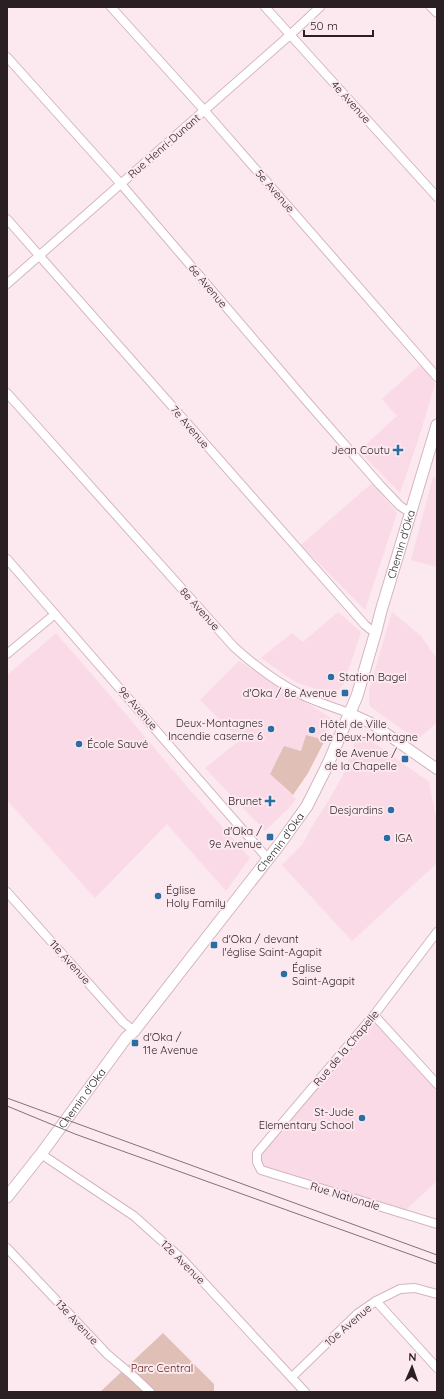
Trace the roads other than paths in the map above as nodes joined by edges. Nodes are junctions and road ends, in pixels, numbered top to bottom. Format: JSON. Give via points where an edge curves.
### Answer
{"nodes":[{"id":1,"x":111,"y":7,"type":"edge"},
{"id":2,"x":265,"y":7,"type":"edge"},
{"id":3,"x":320,"y":7,"type":"edge"},
{"id":4,"x":431,"y":7,"type":"edge"},
{"id":5,"x":437,"y":14,"type":"edge"},
{"id":6,"x":290,"y":35,"type":"junction"},
{"id":7,"x":7,"y":57,"type":"edge"},
{"id":8,"x":204,"y":110,"type":"junction"},
{"id":9,"x":121,"y":184,"type":"junction"},
{"id":10,"x":437,"y":197,"type":"edge"},
{"id":11,"x":7,"y":219,"type":"edge"},
{"id":12,"x":40,"y":255,"type":"junction"},
{"id":13,"x":7,"y":284,"type":"edge"},
{"id":14,"x":437,"y":377,"type":"edge"},
{"id":15,"x":7,"y":393,"type":"edge"},
{"id":16,"x":437,"y":425,"type":"edge"},
{"id":17,"x":411,"y":513,"type":"junction"},
{"id":18,"x":7,"y":559,"type":"edge"},
{"id":19,"x":55,"y":614,"type":"junction"},
{"id":20,"x":376,"y":631,"type":"junction"},
{"id":21,"x":7,"y":654,"type":"edge"},
{"id":22,"x":349,"y":713,"type":"junction"},
{"id":23,"x":436,"y":768,"type":"edge"},
{"id":24,"x":268,"y":858,"type":"junction"},
{"id":25,"x":7,"y":892,"type":"edge"},
{"id":26,"x":437,"y":932,"type":"edge"},
{"id":27,"x":374,"y":1014,"type":"junction"},
{"id":28,"x":134,"y":1031,"type":"junction"},
{"id":29,"x":437,"y":1084,"type":"edge"},
{"id":30,"x":41,"y":1154,"type":"junction"},
{"id":31,"x":257,"y":1162,"type":"joint"},
{"id":32,"x":7,"y":1197,"type":"edge"},
{"id":33,"x":437,"y":1224,"type":"edge"},
{"id":34,"x":7,"y":1248,"type":"edge"},
{"id":35,"x":437,"y":1294,"type":"edge"},
{"id":36,"x":376,"y":1301,"type":"junction"},
{"id":37,"x":437,"y":1368,"type":"edge"},
{"id":38,"x":292,"y":1377,"type":"junction"},
{"id":39,"x":150,"y":1392,"type":"edge"},
{"id":40,"x":305,"y":1392,"type":"edge"}],
"edges":[{"from":1,"to":8,"type":"street","name":"5e Avenue"},
{"from":2,"to":6,"type":"street","name":"4e Avenue"},
{"from":3,"to":6,"type":"street","name":"Rue Henri-Dunant"},
{"from":4,"to":5,"type":"street"},
{"from":6,"to":8,"type":"street","name":"Rue Henri-Dunant"},
{"from":6,"to":10,"type":"street","name":"4e Avenue"},
{"from":7,"to":9,"type":"street","name":"6e Avenue"},
{"from":8,"to":9,"type":"street","name":"Rue Henri-Dunant"},
{"from":8,"to":14,"type":"street","name":"5e Avenue"},
{"from":9,"to":12,"type":"street","name":"Rue Henri-Dunant"},
{"from":9,"to":17,"type":"street","name":"6e Avenue","via":[[303,397],[400,506]]},
{"from":11,"to":12,"type":"street","name":"7e Avenue"},
{"from":12,"to":13,"type":"street","name":"Rue Henri-Dunant"},
{"from":12,"to":20,"type":"street","name":"7e Avenue","via":[[365,625]]},
{"from":15,"to":22,"type":"street","name":"8e Avenue","via":[[234,648],[299,694]]},
{"from":16,"to":17,"type":"main road","name":"Chemin d'Oka"},
{"from":17,"to":20,"type":"main road","name":"Chemin d'Oka"},
{"from":18,"to":19,"type":"street","name":"9e Avenue"},
{"from":19,"to":21,"type":"street"},
{"from":19,"to":24,"type":"street","name":"9e Avenue"},
{"from":20,"to":22,"type":"main road","name":"Chemin d'Oka","via":[[357,696]]},
{"from":22,"to":23,"type":"street","name":"8e Avenue","via":[[371,723]]},
{"from":22,"to":24,"type":"main road","name":"Chemin d'Oka","via":[[307,806]]},
{"from":24,"to":28,"type":"main road","name":"Chemin d'Oka"},
{"from":25,"to":28,"type":"street","name":"11e Avenue","via":[[123,1022]]},
{"from":26,"to":27,"type":"street","name":"Rue de la Chapelle"},
{"from":27,"to":29,"type":"street"},
{"from":27,"to":31,"type":"street","name":"Rue de la Chapelle","via":[[257,1153]]},
{"from":28,"to":30,"type":"main road","name":"Chemin d'Oka","via":[[126,1038]]},
{"from":30,"to":32,"type":"main road","name":"Chemin d'Oka"},
{"from":30,"to":38,"type":"street","name":"12e Avenue","via":[[140,1221],[183,1260]]},
{"from":31,"to":33,"type":"street","name":"Rue Nationale","via":[[261,1170]]},
{"from":34,"to":39,"type":"street","name":"13e Avenue","via":[[107,1354]]},
{"from":35,"to":36,"type":"street","name":"10e Avenue","via":[[415,1288],[400,1289]]},
{"from":36,"to":37,"type":"street"},
{"from":36,"to":38,"type":"street","name":"10e Avenue","via":[[357,1314]]},
{"from":38,"to":40,"type":"street","name":"12e Avenue"}]}
